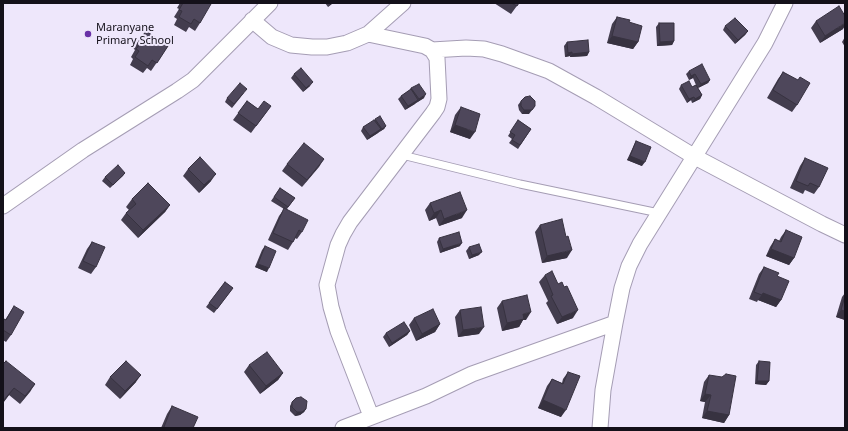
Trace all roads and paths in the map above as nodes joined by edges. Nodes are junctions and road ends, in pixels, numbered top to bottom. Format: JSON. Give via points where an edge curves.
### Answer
{"nodes":[{"id":1,"x":270,"y":3,"type":"edge"},
{"id":2,"x":403,"y":3,"type":"edge"},
{"id":3,"x":785,"y":3,"type":"edge"},
{"id":4,"x":252,"y":20,"type":"junction"},
{"id":5,"x":368,"y":34,"type":"junction"},
{"id":6,"x":432,"y":50,"type":"junction"},
{"id":7,"x":402,"y":155,"type":"junction"},
{"id":8,"x":695,"y":157,"type":"junction"},
{"id":9,"x":3,"y":206,"type":"edge"},
{"id":10,"x":660,"y":213,"type":"junction"},
{"id":11,"x":843,"y":231,"type":"edge"},
{"id":12,"x":615,"y":323,"type":"junction"},
{"id":13,"x":371,"y":416,"type":"junction"},
{"id":14,"x":343,"y":428,"type":"edge"},
{"id":15,"x":600,"y":428,"type":"edge"}],
"edges":[{"from":1,"to":4,"type":"street"},
{"from":2,"to":5,"type":"street"},
{"from":3,"to":8,"type":"street","via":[[765,43]]},
{"from":4,"to":5,"type":"street","via":[[272,37],[291,45],[327,47],[347,43]]},
{"from":4,"to":9,"type":"street","via":[[193,80],[83,150]]},
{"from":5,"to":6,"type":"street","via":[[425,46]]},
{"from":6,"to":7,"type":"street","via":[[437,58],[439,100],[437,107]]},
{"from":6,"to":8,"type":"street","via":[[484,49],[549,71]]},
{"from":7,"to":10,"type":"lane","via":[[520,184]]},
{"from":7,"to":13,"type":"street","via":[[343,234],[327,286],[338,331]]},
{"from":8,"to":10,"type":"street"},
{"from":8,"to":11,"type":"street"},
{"from":10,"to":12,"type":"street","via":[[629,266]]},
{"from":12,"to":13,"type":"street","via":[[472,374],[426,396]]},
{"from":12,"to":15,"type":"street","via":[[603,390]]},
{"from":13,"to":14,"type":"street"}]}
